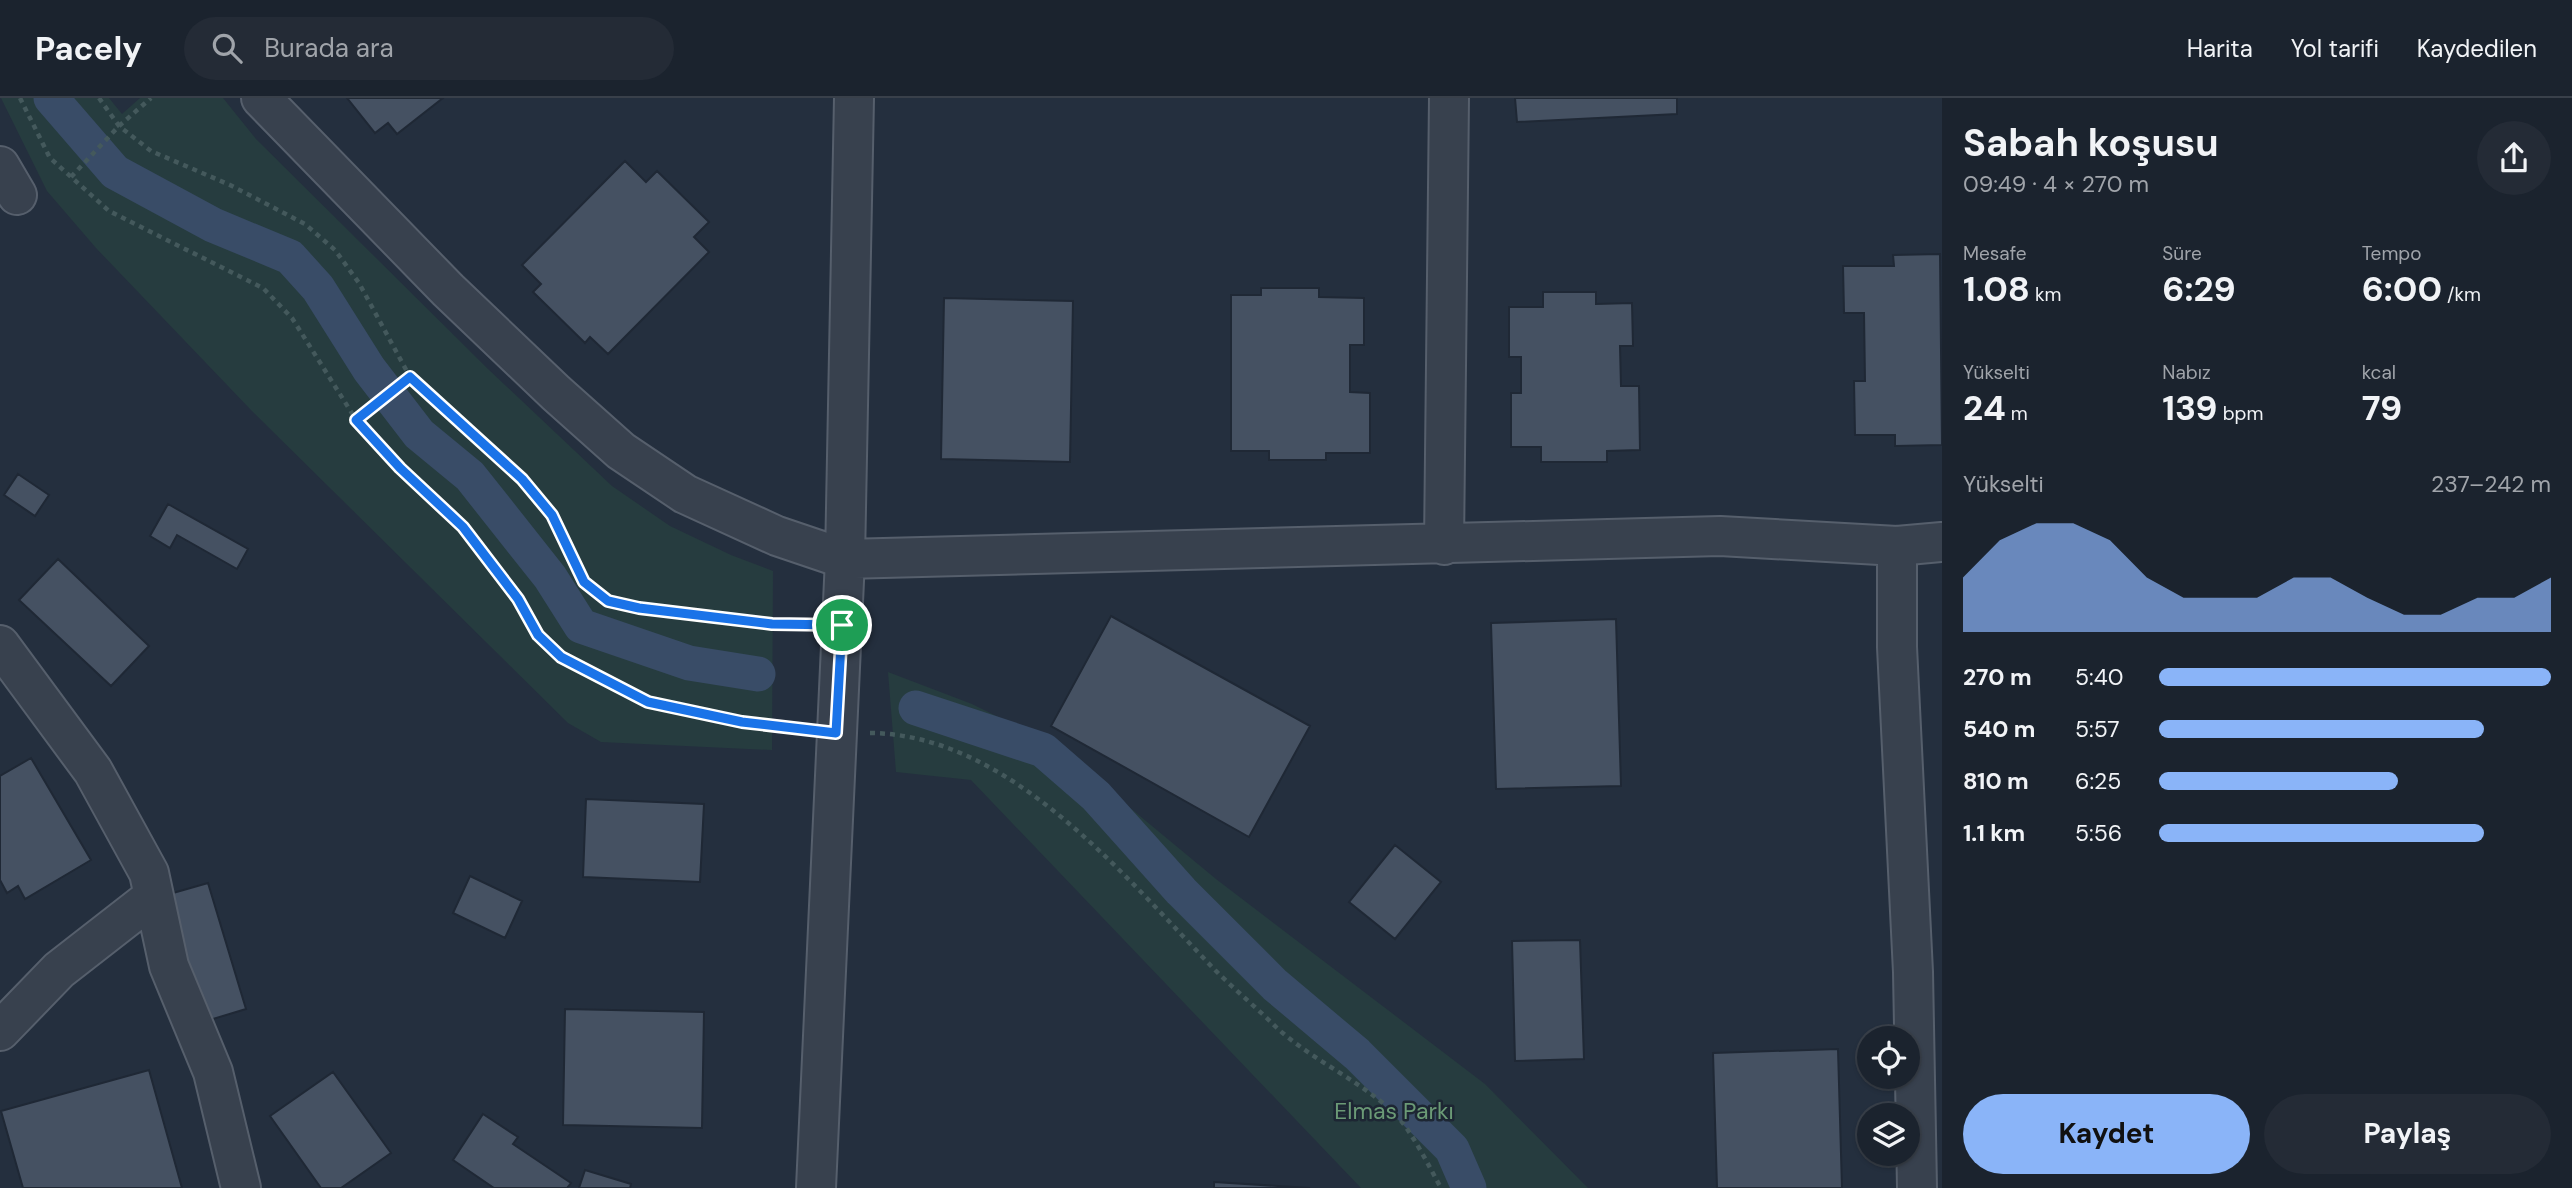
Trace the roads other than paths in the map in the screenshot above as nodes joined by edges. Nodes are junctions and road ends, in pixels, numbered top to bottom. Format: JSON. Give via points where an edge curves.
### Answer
{"nodes":[{"id":1,"x":261,"y":98,"type":"edge"},
{"id":2,"x":854,"y":98,"type":"edge"},
{"id":3,"x":1449,"y":98,"type":"edge"},
{"id":4,"x":1942,"y":542,"type":"edge"},
{"id":5,"x":1444,"y":545,"type":"junction"},
{"id":6,"x":1897,"y":546,"type":"junction"},
{"id":7,"x":845,"y":559,"type":"junction"},
{"id":8,"x":0,"y":645,"type":"edge"},
{"id":9,"x":154,"y":896,"type":"junction"},
{"id":10,"x":1927,"y":972,"type":"edge"},
{"id":11,"x":0,"y":1031,"type":"edge"},
{"id":12,"x":241,"y":1188,"type":"edge"},
{"id":13,"x":816,"y":1188,"type":"edge"},
{"id":14,"x":1917,"y":1188,"type":"edge"}],
"edges":[{"from":1,"to":7,"type":"street","via":[[448,290],[621,451],[685,494],[777,536]]},
{"from":2,"to":7,"type":"street"},
{"from":3,"to":5,"type":"street"},
{"from":4,"to":6,"type":"street"},
{"from":5,"to":6,"type":"street","via":[[1720,536]]},
{"from":5,"to":7,"type":"street"},
{"from":6,"to":10,"type":"street","via":[[1897,647]]},
{"from":7,"to":13,"type":"street"},
{"from":8,"to":9,"type":"street","via":[[93,771],[149,873]]},
{"from":9,"to":11,"type":"street","via":[[59,970]]},
{"from":9,"to":12,"type":"street","via":[[169,966],[213,1072]]},
{"from":10,"to":14,"type":"street"}]}
